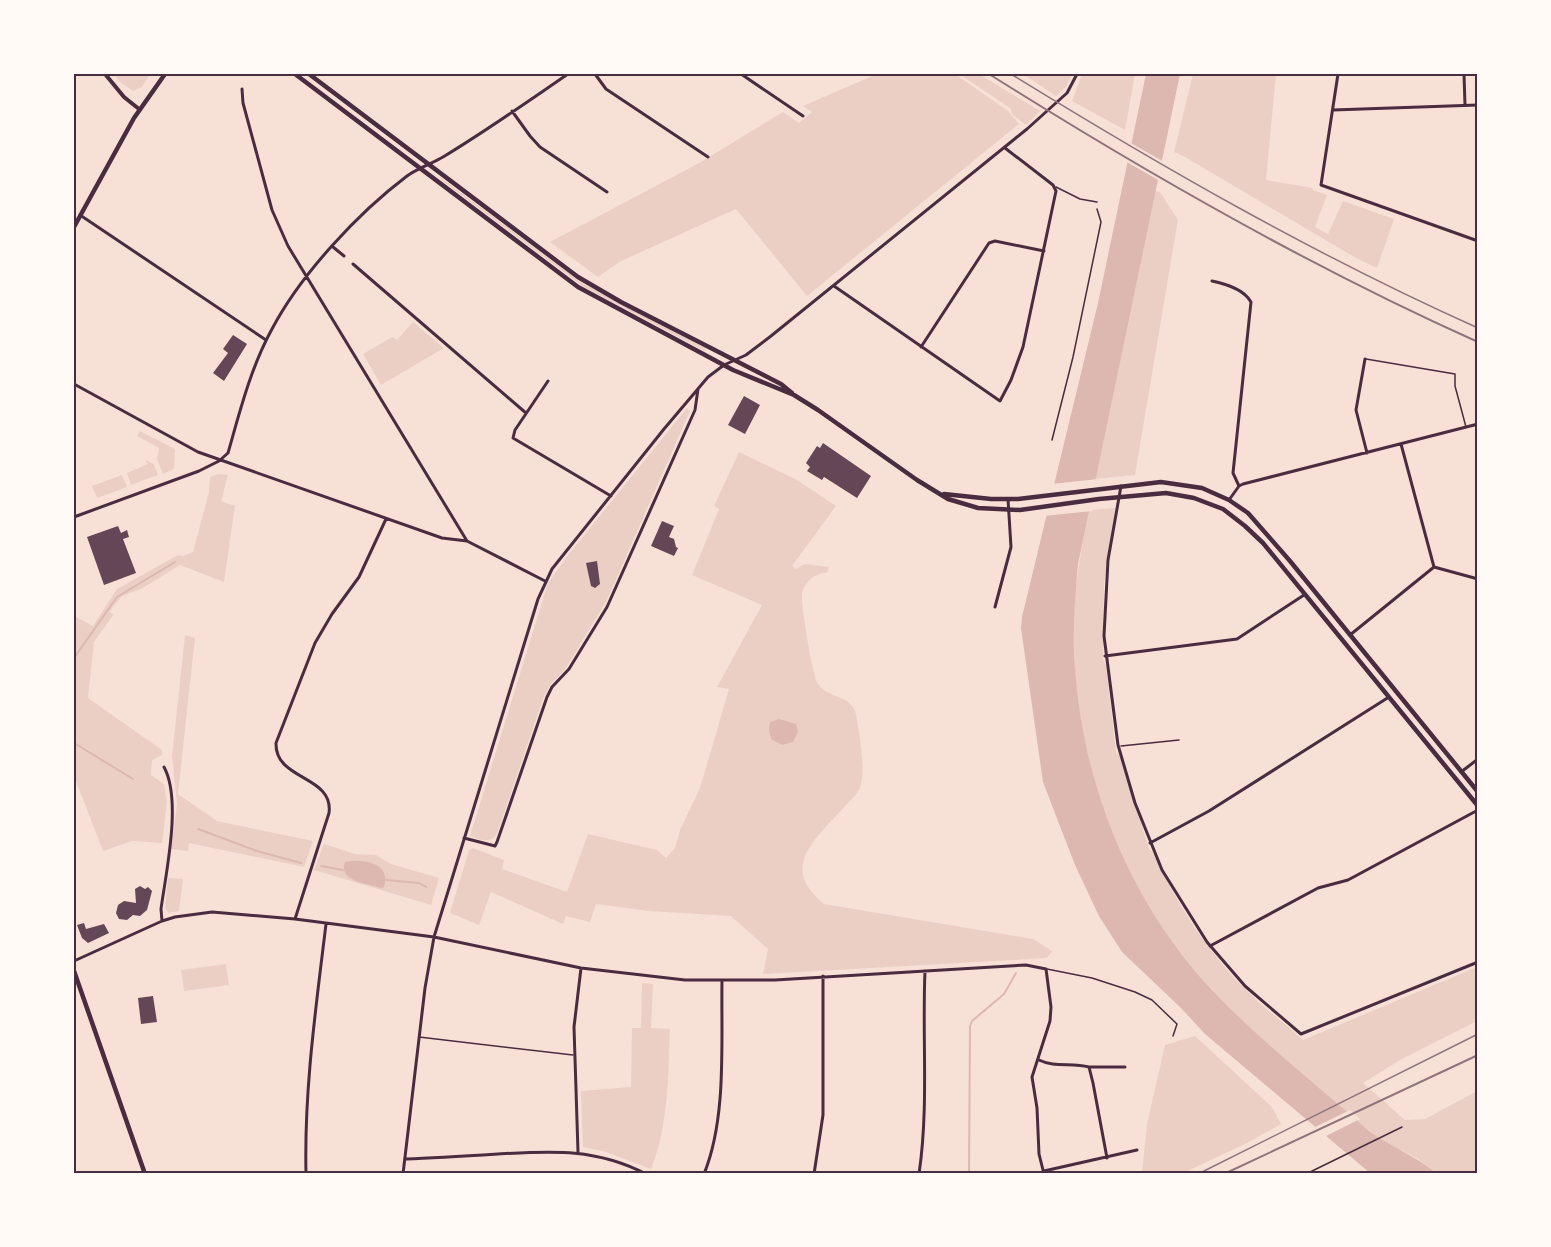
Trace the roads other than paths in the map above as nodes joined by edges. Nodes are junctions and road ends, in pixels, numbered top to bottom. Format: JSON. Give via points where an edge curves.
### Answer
{"nodes":[{"id":1,"x":105,"y":74,"type":"edge"},
{"id":2,"x":159,"y":74,"type":"edge"},
{"id":3,"x":165,"y":74,"type":"edge"},
{"id":4,"x":295,"y":74,"type":"edge"},
{"id":5,"x":309,"y":74,"type":"edge"},
{"id":6,"x":568,"y":74,"type":"edge"},
{"id":7,"x":595,"y":74,"type":"edge"},
{"id":8,"x":741,"y":74,"type":"edge"},
{"id":9,"x":1077,"y":74,"type":"edge"},
{"id":10,"x":1338,"y":74,"type":"edge"},
{"id":11,"x":1464,"y":74,"type":"edge"},
{"id":12,"x":153,"y":89,"type":"junction"},
{"id":13,"x":242,"y":89,"type":"dead end"},
{"id":14,"x":1465,"y":105,"type":"junction"},
{"id":15,"x":1478,"y":105,"type":"edge"},
{"id":16,"x":139,"y":109,"type":"junction"},
{"id":17,"x":1333,"y":110,"type":"junction"},
{"id":18,"x":512,"y":111,"type":"junction"},
{"id":19,"x":803,"y":116,"type":"dead end"},
{"id":20,"x":1005,"y":148,"type":"junction"},
{"id":21,"x":708,"y":158,"type":"dead end"},
{"id":22,"x":429,"y":164,"type":"junction"},
{"id":23,"x":420,"y":168,"type":"junction"},
{"id":24,"x":1055,"y":187,"type":"junction"},
{"id":25,"x":607,"y":192,"type":"dead end"},
{"id":26,"x":1097,"y":202,"type":"dead end"},
{"id":27,"x":80,"y":215,"type":"junction"},
{"id":28,"x":74,"y":227,"type":"edge"},
{"id":29,"x":1478,"y":241,"type":"edge"},
{"id":30,"x":333,"y":247,"type":"junction"},
{"id":31,"x":1044,"y":251,"type":"junction"},
{"id":32,"x":344,"y":256,"type":"dead end"},
{"id":33,"x":353,"y":264,"type":"dead end"},
{"id":34,"x":306,"y":278,"type":"junction"},
{"id":35,"x":1212,"y":281,"type":"dead end"},
{"id":36,"x":834,"y":286,"type":"junction"},
{"id":37,"x":266,"y":340,"type":"junction"},
{"id":38,"x":921,"y":347,"type":"junction"},
{"id":39,"x":1365,"y":359,"type":"joint"},
{"id":40,"x":735,"y":360,"type":"junction"},
{"id":41,"x":724,"y":365,"type":"junction"},
{"id":42,"x":548,"y":381,"type":"dead end"},
{"id":43,"x":74,"y":384,"type":"edge"},
{"id":44,"x":698,"y":388,"type":"junction"},
{"id":45,"x":794,"y":395,"type":"junction"},
{"id":46,"x":526,"y":413,"type":"junction"},
{"id":47,"x":1478,"y":424,"type":"edge"},
{"id":48,"x":1466,"y":427,"type":"junction"},
{"id":49,"x":1401,"y":444,"type":"junction"},
{"id":50,"x":1367,"y":453,"type":"junction"},
{"id":51,"x":219,"y":461,"type":"junction"},
{"id":52,"x":1120,"y":486,"type":"junction"},
{"id":53,"x":1239,"y":486,"type":"junction"},
{"id":54,"x":941,"y":494,"type":"junction"},
{"id":55,"x":611,"y":496,"type":"junction"},
{"id":56,"x":1117,"y":497,"type":"junction"},
{"id":57,"x":1008,"y":499,"type":"junction"},
{"id":58,"x":1229,"y":500,"type":"junction"},
{"id":59,"x":1223,"y":509,"type":"junction"},
{"id":60,"x":1009,"y":510,"type":"junction"},
{"id":61,"x":74,"y":517,"type":"edge"},
{"id":62,"x":386,"y":519,"type":"junction"},
{"id":63,"x":467,"y":541,"type":"junction"},
{"id":64,"x":1434,"y":567,"type":"junction"},
{"id":65,"x":1478,"y":579,"type":"edge"},
{"id":66,"x":545,"y":581,"type":"junction"},
{"id":67,"x":1313,"y":588,"type":"junction"},
{"id":68,"x":1306,"y":594,"type":"junction"},
{"id":69,"x":995,"y":607,"type":"dead end"},
{"id":70,"x":1350,"y":635,"type":"junction"},
{"id":71,"x":1106,"y":656,"type":"junction"},
{"id":72,"x":1396,"y":692,"type":"junction"},
{"id":73,"x":1389,"y":697,"type":"junction"},
{"id":74,"x":1179,"y":740,"type":"dead end"},
{"id":75,"x":1118,"y":746,"type":"junction"},
{"id":76,"x":1478,"y":759,"type":"edge"},
{"id":77,"x":164,"y":767,"type":"dead end"},
{"id":78,"x":1461,"y":772,"type":"junction"},
{"id":79,"x":1478,"y":792,"type":"edge"},
{"id":80,"x":1478,"y":808,"type":"edge"},
{"id":81,"x":464,"y":838,"type":"junction"},
{"id":82,"x":1149,"y":843,"type":"junction"},
{"id":83,"x":295,"y":919,"type":"junction"},
{"id":84,"x":162,"y":921,"type":"junction"},
{"id":85,"x":326,"y":924,"type":"junction"},
{"id":86,"x":434,"y":937,"type":"junction"},
{"id":87,"x":1210,"y":946,"type":"junction"},
{"id":88,"x":74,"y":961,"type":"edge"},
{"id":89,"x":1478,"y":962,"type":"edge"},
{"id":90,"x":581,"y":968,"type":"junction"},
{"id":91,"x":1046,"y":969,"type":"junction"},
{"id":92,"x":74,"y":971,"type":"edge"},
{"id":93,"x":925,"y":971,"type":"junction"},
{"id":94,"x":823,"y":976,"type":"junction"},
{"id":95,"x":722,"y":981,"type":"junction"},
{"id":96,"x":1173,"y":1036,"type":"dead end"},
{"id":97,"x":418,"y":1037,"type":"junction"},
{"id":98,"x":575,"y":1055,"type":"junction"},
{"id":99,"x":1039,"y":1060,"type":"junction"},
{"id":100,"x":1089,"y":1067,"type":"junction"},
{"id":101,"x":1125,"y":1067,"type":"dead end"},
{"id":102,"x":1137,"y":1150,"type":"dead end"},
{"id":103,"x":578,"y":1152,"type":"junction"},
{"id":104,"x":1107,"y":1158,"type":"junction"},
{"id":105,"x":405,"y":1159,"type":"junction"},
{"id":106,"x":1044,"y":1172,"type":"edge"},
{"id":107,"x":145,"y":1173,"type":"edge"},
{"id":108,"x":306,"y":1173,"type":"edge"},
{"id":109,"x":403,"y":1173,"type":"edge"},
{"id":110,"x":646,"y":1173,"type":"edge"},
{"id":111,"x":704,"y":1173,"type":"edge"},
{"id":112,"x":814,"y":1173,"type":"edge"},
{"id":113,"x":919,"y":1173,"type":"edge"}],
"edges":[{"from":1,"to":16,"type":"street"},
{"from":2,"to":12,"type":"main road"},
{"from":3,"to":12,"type":"main road"},
{"from":4,"to":23,"type":"main road"},
{"from":5,"to":22,"type":"main road"},
{"from":6,"to":18,"type":"street"},
{"from":7,"to":21,"type":"street","via":[[606,89]]},
{"from":8,"to":19,"type":"street"},
{"from":9,"to":20,"type":"street","via":[[1067,93]]},
{"from":10,"to":17,"type":"street"},
{"from":11,"to":14,"type":"street"},
{"from":12,"to":16,"type":"main road"},
{"from":13,"to":34,"type":"street","via":[[272,210]]},
{"from":14,"to":15,"type":"street"},
{"from":14,"to":17,"type":"street"},
{"from":16,"to":27,"type":"main road"},
{"from":17,"to":29,"type":"street","via":[[1321,185]]},
{"from":18,"to":22,"type":"street"},
{"from":18,"to":25,"type":"street","via":[[540,147]]},
{"from":20,"to":24,"type":"street"},
{"from":20,"to":36,"type":"street"},
{"from":22,"to":23,"type":"street"},
{"from":22,"to":40,"type":"main road","via":[[578,277]]},
{"from":23,"to":30,"type":"street","via":[[389,191]]},
{"from":23,"to":41,"type":"main road","via":[[578,287]]},
{"from":24,"to":26,"type":"lane"},
{"from":24,"to":31,"type":"street"},
{"from":27,"to":28,"type":"main road"},
{"from":27,"to":37,"type":"street"},
{"from":30,"to":32,"type":"street"},
{"from":30,"to":34,"type":"street"},
{"from":31,"to":38,"type":"street","via":[[989,243]]},
{"from":31,"to":38,"type":"street","via":[[1023,347],[1000,401]]},
{"from":33,"to":46,"type":"street"},
{"from":34,"to":37,"type":"street"},
{"from":34,"to":63,"type":"street"},
{"from":35,"to":53,"type":"street","via":[[1240,291],[1251,302],[1233,473]]},
{"from":36,"to":38,"type":"street"},
{"from":36,"to":40,"type":"street"},
{"from":37,"to":51,"type":"street","via":[[228,453]]},
{"from":39,"to":48,"type":"lane","via":[[1455,374]]},
{"from":39,"to":50,"type":"street","via":[[1356,410]]},
{"from":40,"to":41,"type":"street"},
{"from":40,"to":45,"type":"main road","via":[[782,384]]},
{"from":41,"to":44,"type":"street"},
{"from":41,"to":45,"type":"main road"},
{"from":42,"to":46,"type":"street"},
{"from":43,"to":51,"type":"street"},
{"from":44,"to":55,"type":"street"},
{"from":44,"to":81,"type":"street","via":[[695,410],[611,599],[569,669],[547,697],[497,843],[490,846]]},
{"from":45,"to":54,"type":"main road"},
{"from":46,"to":55,"type":"street","via":[[513,433],[515,440]]},
{"from":47,"to":48,"type":"street"},
{"from":48,"to":49,"type":"street"},
{"from":49,"to":50,"type":"street"},
{"from":49,"to":64,"type":"street"},
{"from":50,"to":53,"type":"street"},
{"from":51,"to":61,"type":"street"},
{"from":51,"to":62,"type":"street"},
{"from":52,"to":56,"type":"street"},
{"from":52,"to":57,"type":"main road"},
{"from":52,"to":58,"type":"main road","via":[[1186,484]]},
{"from":53,"to":58,"type":"street"},
{"from":54,"to":57,"type":"main road"},
{"from":54,"to":60,"type":"main road","via":[[960,504]]},
{"from":55,"to":66,"type":"street"},
{"from":56,"to":59,"type":"main road","via":[[1166,493]]},
{"from":56,"to":60,"type":"main road"},
{"from":56,"to":71,"type":"street","via":[[1108,560]]},
{"from":57,"to":60,"type":"street"},
{"from":58,"to":59,"type":"main road"},
{"from":58,"to":67,"type":"main road","via":[[1254,519]]},
{"from":59,"to":68,"type":"main road","via":[[1256,535]]},
{"from":60,"to":69,"type":"street","via":[[1011,547]]},
{"from":62,"to":63,"type":"street","via":[[442,538]]},
{"from":62,"to":83,"type":"street","via":[[359,577],[315,643],[276,743],[282,763],[320,787],[329,804]]},
{"from":63,"to":66,"type":"street"},
{"from":64,"to":65,"type":"street"},
{"from":64,"to":70,"type":"street"},
{"from":66,"to":81,"type":"street"},
{"from":67,"to":68,"type":"main road"},
{"from":67,"to":70,"type":"main road"},
{"from":68,"to":71,"type":"street","via":[[1237,639]]},
{"from":68,"to":73,"type":"main road"},
{"from":70,"to":72,"type":"main road"},
{"from":71,"to":75,"type":"street"},
{"from":72,"to":73,"type":"main road"},
{"from":72,"to":78,"type":"main road"},
{"from":73,"to":80,"type":"main road"},
{"from":73,"to":82,"type":"street","via":[[1209,811]]},
{"from":74,"to":75,"type":"lane"},
{"from":75,"to":82,"type":"street"},
{"from":76,"to":78,"type":"street"},
{"from":77,"to":84,"type":"street","via":[[170,778],[173,803]]},
{"from":78,"to":79,"type":"main road"},
{"from":80,"to":87,"type":"street","via":[[1348,880],[1317,888]]},
{"from":81,"to":86,"type":"street"},
{"from":82,"to":87,"type":"street"},
{"from":83,"to":84,"type":"street","via":[[212,912]]},
{"from":83,"to":85,"type":"street"},
{"from":84,"to":88,"type":"street"},
{"from":85,"to":86,"type":"street"},
{"from":85,"to":108,"type":"street","via":[[310,1059]]},
{"from":86,"to":90,"type":"street"},
{"from":86,"to":97,"type":"street"},
{"from":87,"to":89,"type":"street","via":[[1245,986],[1299,1034]]},
{"from":90,"to":95,"type":"street"},
{"from":90,"to":98,"type":"street","via":[[574,1013]]},
{"from":91,"to":93,"type":"street","via":[[1026,965]]},
{"from":91,"to":96,"type":"lane","via":[[1092,978],[1152,1000],[1177,1024]]},
{"from":91,"to":99,"type":"street","via":[[1051,1007]]},
{"from":92,"to":107,"type":"main road"},
{"from":93,"to":94,"type":"street"},
{"from":93,"to":113,"type":"street","via":[[924,1128]]},
{"from":94,"to":95,"type":"street"},
{"from":94,"to":112,"type":"street","via":[[824,1108]]},
{"from":95,"to":111,"type":"street","via":[[718,1116]]},
{"from":97,"to":98,"type":"lane"},
{"from":97,"to":105,"type":"street"},
{"from":98,"to":103,"type":"street"},
{"from":99,"to":100,"type":"street","via":[[1057,1066]]},
{"from":99,"to":106,"type":"street","via":[[1032,1077]]},
{"from":100,"to":101,"type":"street"},
{"from":100,"to":104,"type":"street"},
{"from":102,"to":104,"type":"street"},
{"from":103,"to":105,"type":"street"},
{"from":103,"to":110,"type":"street","via":[[608,1158]]},
{"from":104,"to":106,"type":"street"},
{"from":105,"to":109,"type":"street"}]}
